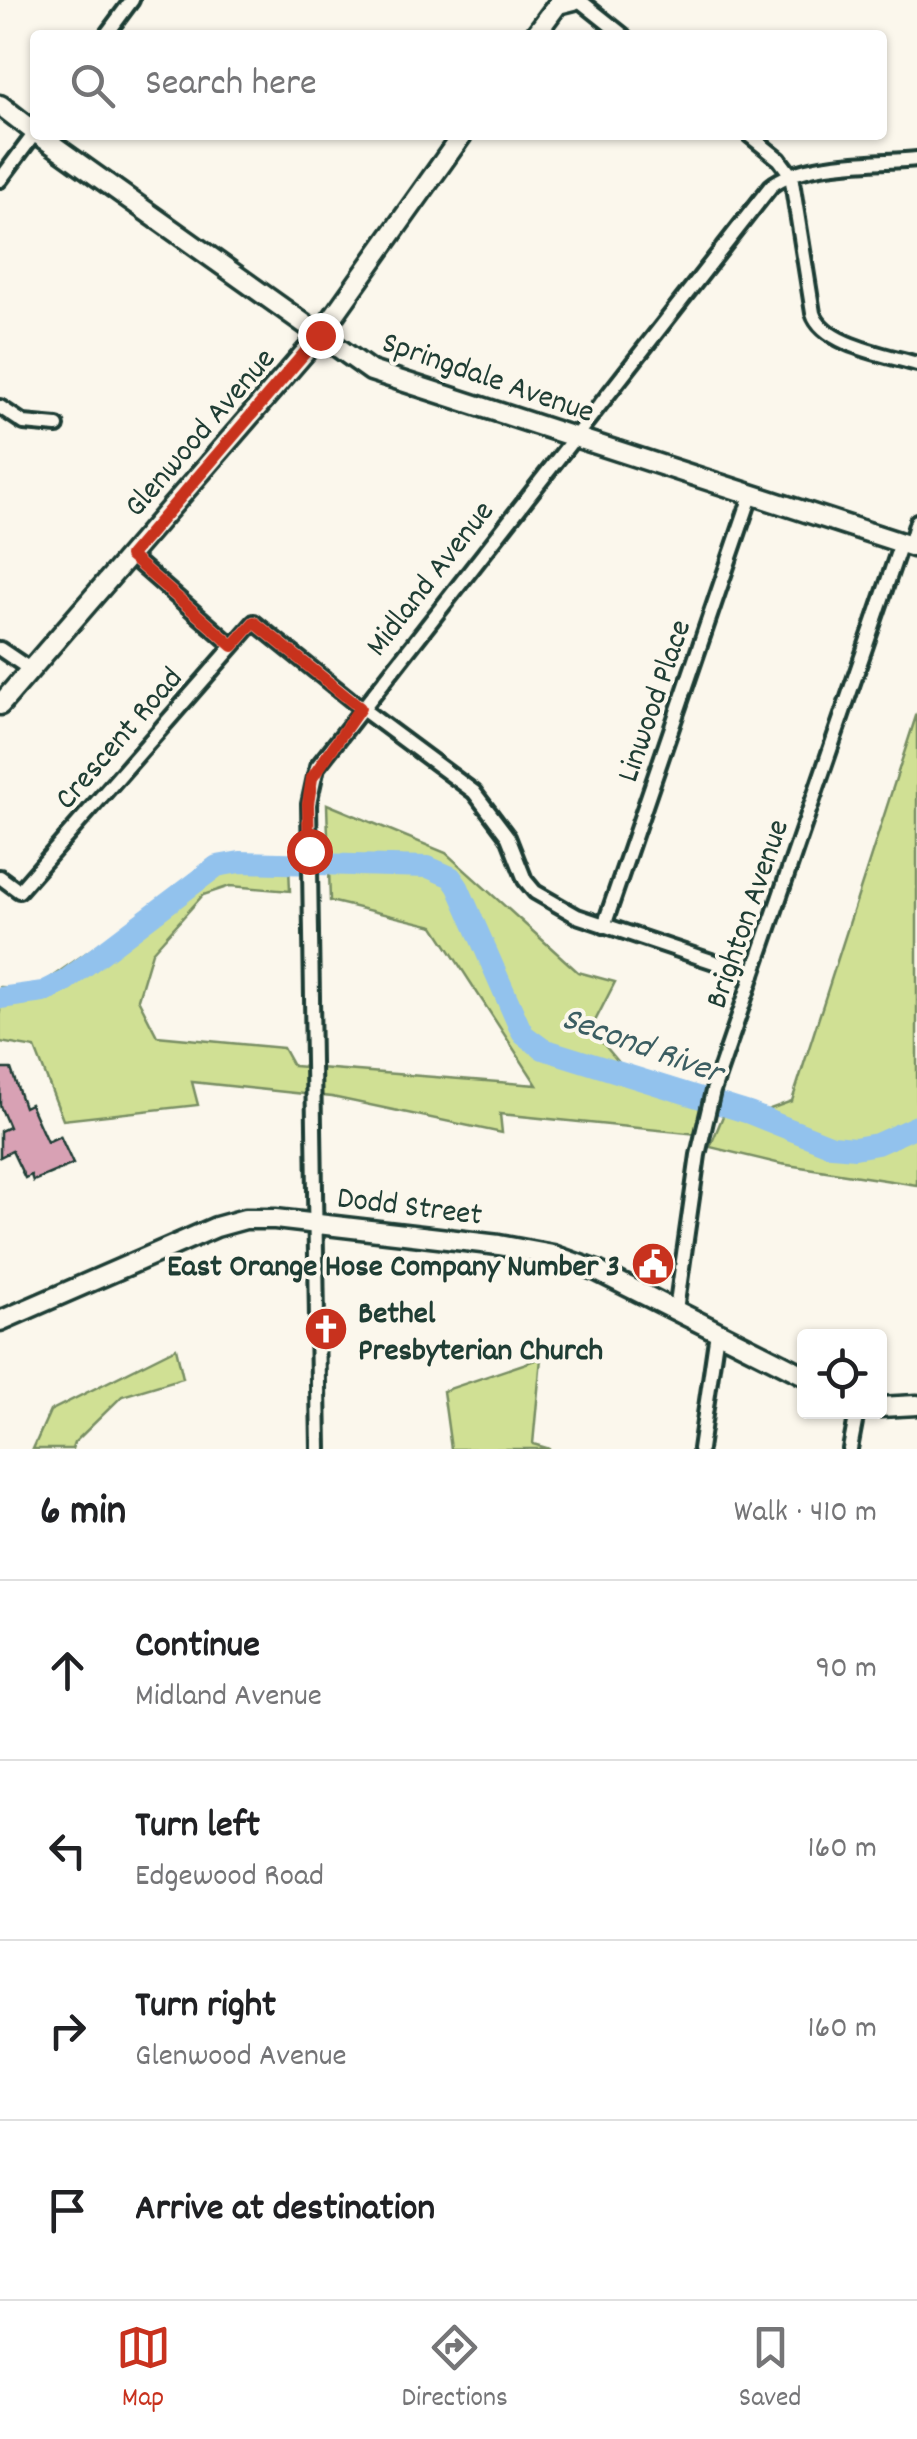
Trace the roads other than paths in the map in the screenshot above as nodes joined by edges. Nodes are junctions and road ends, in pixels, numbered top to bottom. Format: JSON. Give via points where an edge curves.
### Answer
{"nodes":[{"id":1,"x":132,"y":0,"type":"edge"},
{"id":2,"x":577,"y":0,"type":"edge"},
{"id":3,"x":110,"y":30,"type":"edge"},
{"id":4,"x":538,"y":30,"type":"edge"},
{"id":5,"x":616,"y":30,"type":"edge"},
{"id":6,"x":0,"y":105,"type":"edge"},
{"id":7,"x":30,"y":128,"type":"edge"},
{"id":8,"x":31,"y":140,"type":"edge"},
{"id":9,"x":46,"y":140,"type":"edge"},
{"id":10,"x":458,"y":140,"type":"edge"},
{"id":11,"x":755,"y":140,"type":"edge"},
{"id":12,"x":917,"y":159,"type":"edge"},
{"id":13,"x":791,"y":175,"type":"junction"},
{"id":14,"x":0,"y":180,"type":"edge"},
{"id":15,"x":320,"y":335,"type":"junction"},
{"id":16,"x":917,"y":364,"type":"edge"},
{"id":17,"x":0,"y":407,"type":"edge"},
{"id":18,"x":57,"y":426,"type":"dead end"},
{"id":19,"x":574,"y":436,"type":"junction"},
{"id":20,"x":752,"y":493,"type":"junction"},
{"id":21,"x":917,"y":522,"type":"edge"},
{"id":22,"x":909,"y":545,"type":"edge"},
{"id":23,"x":130,"y":556,"type":"junction"},
{"id":24,"x":233,"y":646,"type":"junction"},
{"id":25,"x":0,"y":648,"type":"edge"},
{"id":26,"x":31,"y":670,"type":"junction"},
{"id":27,"x":0,"y":706,"type":"edge"},
{"id":28,"x":360,"y":708,"type":"junction"},
{"id":29,"x":0,"y":877,"type":"edge"},
{"id":30,"x":604,"y":926,"type":"junction"},
{"id":31,"x":753,"y":975,"type":"junction"},
{"id":32,"x":314,"y":1222,"type":"junction"},
{"id":33,"x":676,"y":1310,"type":"junction"},
{"id":34,"x":0,"y":1321,"type":"edge"},
{"id":35,"x":716,"y":1332,"type":"junction"},
{"id":36,"x":797,"y":1372,"type":"edge"},
{"id":37,"x":917,"y":1405,"type":"edge"},
{"id":38,"x":887,"y":1407,"type":"edge"},
{"id":39,"x":856,"y":1419,"type":"edge"},
{"id":40,"x":319,"y":1449,"type":"edge"},
{"id":41,"x":700,"y":1449,"type":"edge"},
{"id":42,"x":850,"y":1449,"type":"edge"}],
"edges":[{"from":1,"to":3,"type":"street"},
{"from":2,"to":4,"type":"street","via":[[558,4]]},
{"from":2,"to":5,"type":"street"},
{"from":6,"to":7,"type":"street","name":"Springdale Avenue"},
{"from":8,"to":14,"type":"street"},
{"from":9,"to":15,"type":"street","name":"Springdale Avenue"},
{"from":10,"to":15,"type":"street","name":"Glenwood Avenue"},
{"from":11,"to":13,"type":"street"},
{"from":12,"to":13,"type":"street"},
{"from":13,"to":16,"type":"street","via":[[816,322],[836,338]]},
{"from":13,"to":19,"type":"street","name":"Midland Avenue","via":[[765,192]]},
{"from":15,"to":19,"type":"street","name":"Springdale Avenue","via":[[371,371]]},
{"from":15,"to":23,"type":"street","name":"Glenwood Avenue"},
{"from":17,"to":18,"type":"street","via":[[24,424]]},
{"from":19,"to":20,"type":"street","name":"Springdale Avenue"},
{"from":19,"to":28,"type":"street","name":"Midland Avenue"},
{"from":20,"to":22,"type":"street","name":"Springdale Avenue"},
{"from":20,"to":30,"type":"street","name":"Linwood Place"},
{"from":21,"to":22,"type":"street","name":"Brighton Avenue"},
{"from":22,"to":31,"type":"street","name":"Brighton Avenue"},
{"from":23,"to":24,"type":"street"},
{"from":23,"to":26,"type":"street","name":"Glenwood Avenue"},
{"from":24,"to":28,"type":"street","via":[[254,622]]},
{"from":24,"to":29,"type":"street","name":"Crescent Road","via":[[19,892]]},
{"from":25,"to":26,"type":"street"},
{"from":26,"to":27,"type":"street","name":"Glenwood Avenue"},
{"from":28,"to":30,"type":"street","via":[[474,792],[536,892]]},
{"from":28,"to":32,"type":"street","name":"Midland Avenue","via":[[312,778],[308,804]]},
{"from":30,"to":31,"type":"street"},
{"from":31,"to":33,"type":"street","name":"Brighton Avenue","via":[[698,1155]]},
{"from":32,"to":33,"type":"street","name":"Dodd Street","via":[[553,1256]]},
{"from":32,"to":34,"type":"street","name":"Dodd Street","via":[[230,1222]]},
{"from":32,"to":40,"type":"street","name":"Midland Avenue"},
{"from":33,"to":35,"type":"street","name":"Dodd Street"},
{"from":35,"to":36,"type":"street","name":"Dodd Street"},
{"from":35,"to":41,"type":"street"},
{"from":37,"to":38,"type":"street"},
{"from":39,"to":42,"type":"street"}]}
